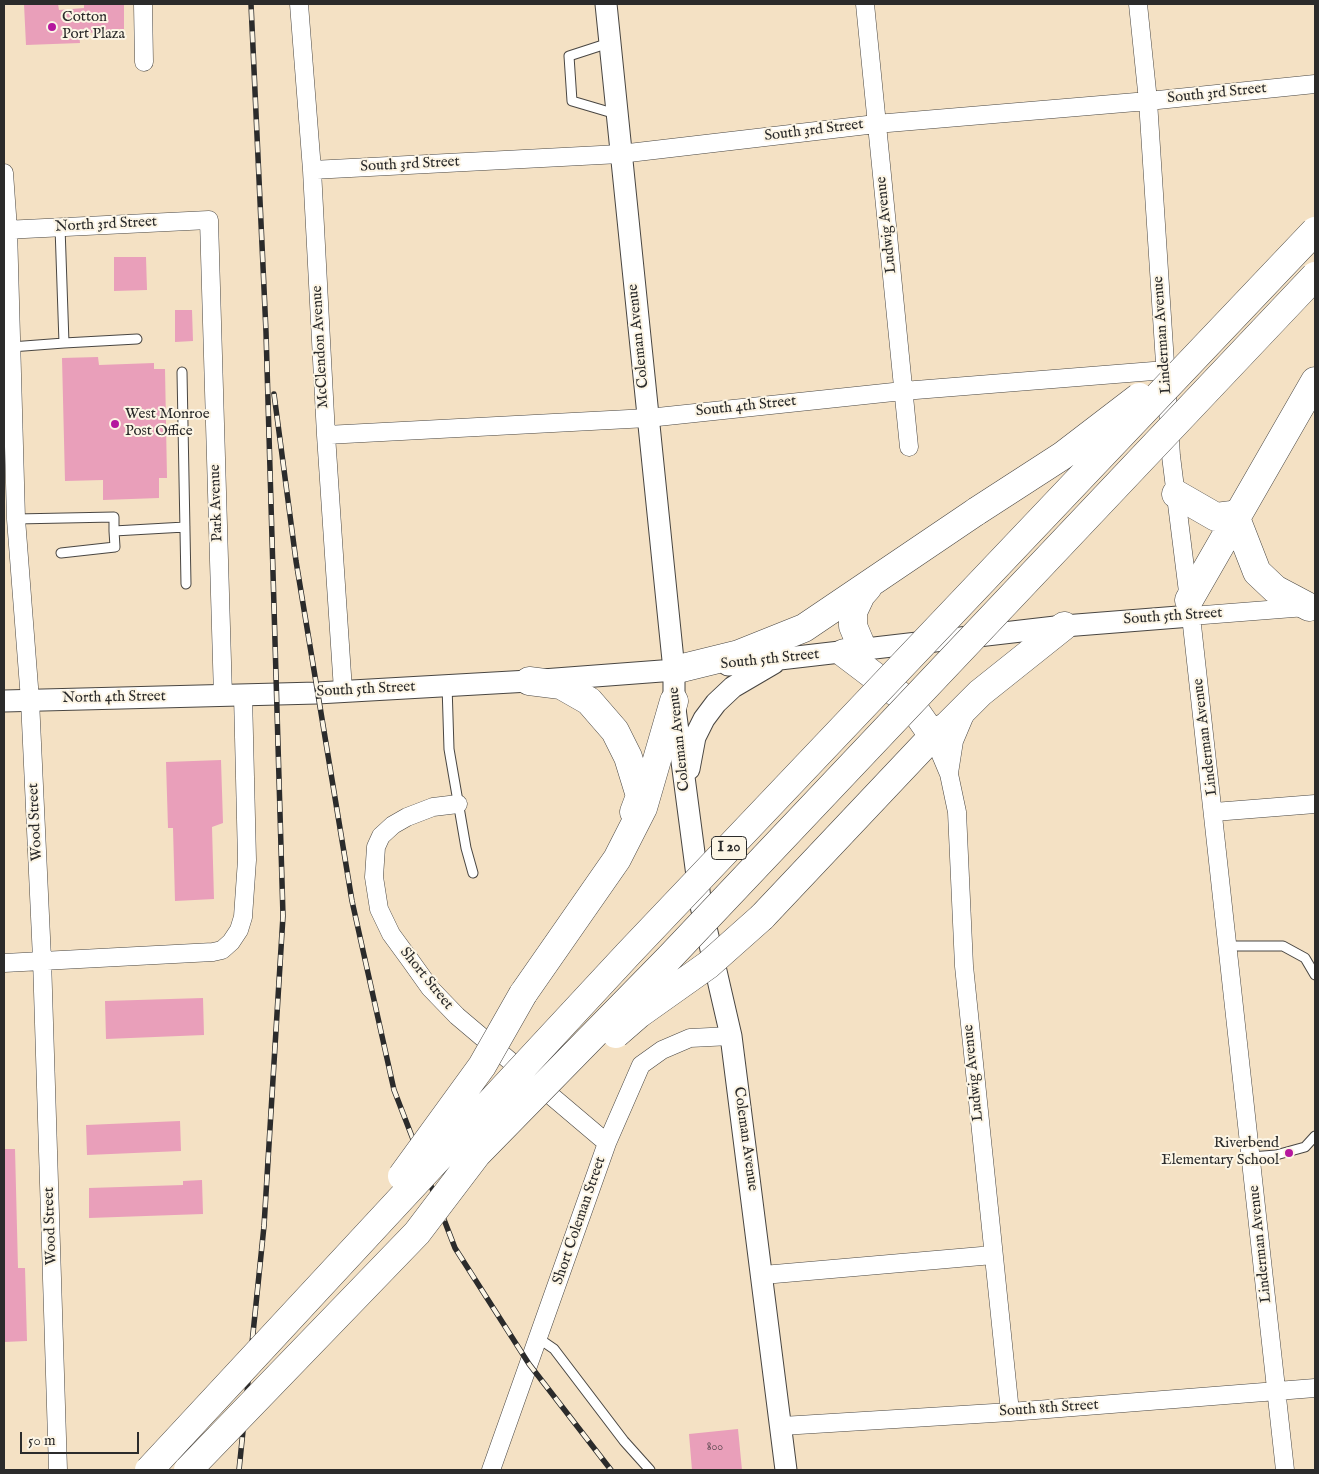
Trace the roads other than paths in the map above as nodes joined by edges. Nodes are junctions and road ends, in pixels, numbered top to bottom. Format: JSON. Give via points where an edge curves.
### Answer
{"nodes":[{"id":1,"x":143,"y":4,"type":"edge"},
{"id":2,"x":298,"y":4,"type":"edge"},
{"id":3,"x":606,"y":4,"type":"edge"},
{"id":4,"x":865,"y":4,"type":"edge"},
{"id":5,"x":1138,"y":4,"type":"edge"},
{"id":6,"x":610,"y":43,"type":"junction"},
{"id":7,"x":144,"y":62,"type":"dead end"},
{"id":8,"x":1315,"y":84,"type":"edge"},
{"id":9,"x":1148,"y":101,"type":"junction"},
{"id":10,"x":616,"y":114,"type":"junction"},
{"id":11,"x":876,"y":124,"type":"junction"},
{"id":12,"x":620,"y":154,"type":"junction"},
{"id":13,"x":312,"y":170,"type":"junction"},
{"id":14,"x":4,"y":173,"type":"edge"},
{"id":15,"x":209,"y":220,"type":"joint"},
{"id":16,"x":60,"y":227,"type":"junction"},
{"id":17,"x":6,"y":229,"type":"edge"},
{"id":18,"x":1315,"y":231,"type":"edge"},
{"id":19,"x":1315,"y":276,"type":"edge"},
{"id":20,"x":1240,"y":310,"type":"junction"},
{"id":21,"x":137,"y":339,"type":"dead end"},
{"id":22,"x":64,"y":343,"type":"junction"},
{"id":23,"x":11,"y":347,"type":"junction"},
{"id":24,"x":1166,"y":370,"type":"junction"},
{"id":25,"x":182,"y":372,"type":"dead end"},
{"id":26,"x":1315,"y":381,"type":"edge"},
{"id":27,"x":903,"y":390,"type":"junction"},
{"id":28,"x":648,"y":418,"type":"junction"},
{"id":29,"x":326,"y":435,"type":"junction"},
{"id":30,"x":908,"y":447,"type":"dead end"},
{"id":31,"x":1176,"y":494,"type":"junction"},
{"id":32,"x":1238,"y":515,"type":"junction"},
{"id":33,"x":10,"y":519,"type":"edge"},
{"id":34,"x":185,"y":527,"type":"junction"},
{"id":35,"x":114,"y":531,"type":"junction"},
{"id":36,"x":61,"y":553,"type":"dead end"},
{"id":37,"x":186,"y":584,"type":"dead end"},
{"id":38,"x":869,"y":586,"type":"junction"},
{"id":39,"x":1312,"y":606,"type":"edge"},
{"id":40,"x":1190,"y":608,"type":"junction"},
{"id":41,"x":1064,"y":626,"type":"junction"},
{"id":42,"x":853,"y":652,"type":"junction"},
{"id":43,"x":780,"y":659,"type":"junction"},
{"id":44,"x":674,"y":670,"type":"junction"},
{"id":45,"x":529,"y":681,"type":"junction"},
{"id":46,"x":446,"y":685,"type":"junction"},
{"id":47,"x":343,"y":690,"type":"junction"},
{"id":48,"x":233,"y":695,"type":"junction"},
{"id":49,"x":30,"y":700,"type":"junction"},
{"id":50,"x":674,"y":701,"type":"junction"},
{"id":51,"x":4,"y":702,"type":"edge"},
{"id":52,"x":970,"y":703,"type":"junction"},
{"id":53,"x":933,"y":736,"type":"junction"},
{"id":54,"x":949,"y":774,"type":"junction"},
{"id":55,"x":685,"y":787,"type":"junction"},
{"id":56,"x":458,"y":804,"type":"junction"},
{"id":57,"x":1315,"y":804,"type":"edge"},
{"id":58,"x":1214,"y":812,"type":"junction"},
{"id":59,"x":617,"y":859,"type":"junction"},
{"id":60,"x":473,"y":874,"type":"dead end"},
{"id":61,"x":1229,"y":946,"type":"junction"},
{"id":62,"x":42,"y":959,"type":"junction"},
{"id":63,"x":4,"y":963,"type":"edge"},
{"id":64,"x":1315,"y":976,"type":"edge"},
{"id":65,"x":731,"y":1036,"type":"junction"},
{"id":66,"x":1315,"y":1136,"type":"edge"},
{"id":67,"x":607,"y":1143,"type":"junction"},
{"id":68,"x":477,"y":1154,"type":"junction"},
{"id":69,"x":1251,"y":1157,"type":"junction"},
{"id":70,"x":993,"y":1255,"type":"junction"},
{"id":71,"x":330,"y":1275,"type":"junction"},
{"id":72,"x":763,"y":1275,"type":"junction"},
{"id":73,"x":538,"y":1338,"type":"junction"},
{"id":74,"x":1315,"y":1388,"type":"edge"},
{"id":75,"x":1277,"y":1392,"type":"junction"},
{"id":76,"x":1010,"y":1412,"type":"junction"},
{"id":77,"x":782,"y":1426,"type":"junction"},
{"id":78,"x":58,"y":1470,"type":"edge"},
{"id":79,"x":149,"y":1470,"type":"edge"},
{"id":80,"x":188,"y":1470,"type":"edge"},
{"id":81,"x":491,"y":1470,"type":"edge"},
{"id":82,"x":650,"y":1470,"type":"edge"},
{"id":83,"x":786,"y":1470,"type":"edge"},
{"id":84,"x":1285,"y":1470,"type":"edge"}],
"edges":[{"from":1,"to":7,"type":"street"},
{"from":2,"to":13,"type":"street","name":"McClendon Avenue"},
{"from":3,"to":6,"type":"street","name":"Coleman Avenue"},
{"from":4,"to":11,"type":"street","name":"Ludwig Avenue"},
{"from":5,"to":9,"type":"street","name":"Linderman Avenue"},
{"from":6,"to":10,"type":"street","name":"Coleman Avenue"},
{"from":6,"to":10,"type":"lane","via":[[569,56],[572,101]]},
{"from":8,"to":9,"type":"street","name":"South 3rd Street"},
{"from":9,"to":11,"type":"street","name":"South 3rd Street"},
{"from":9,"to":24,"type":"street","name":"Linderman Avenue"},
{"from":10,"to":12,"type":"street","name":"Coleman Avenue"},
{"from":11,"to":12,"type":"street","name":"South 3rd Street"},
{"from":11,"to":27,"type":"street","name":"Ludwig Avenue"},
{"from":12,"to":13,"type":"street","name":"South 3rd Street"},
{"from":12,"to":28,"type":"street","name":"Coleman Avenue"},
{"from":13,"to":29,"type":"street","name":"McClendon Avenue"},
{"from":14,"to":17,"type":"street","name":"Wood Street"},
{"from":15,"to":16,"type":"street","name":"North 3rd Street"},
{"from":15,"to":48,"type":"street","name":"Park Avenue"},
{"from":16,"to":17,"type":"street","name":"North 3rd Street"},
{"from":16,"to":22,"type":"lane"},
{"from":17,"to":23,"type":"street","name":"Wood Street"},
{"from":18,"to":20,"type":"highway","number":"I 20","bridge":true},
{"from":19,"to":68,"type":"highway","number":"I 20","bridge":true,"via":[[704,922]]},
{"from":20,"to":38,"type":"highway","bridge":true,"via":[[1130,404],[1062,456]]},
{"from":20,"to":71,"type":"highway","number":"I 20","bridge":true,"via":[[628,954]]},
{"from":21,"to":22,"type":"lane"},
{"from":22,"to":23,"type":"lane"},
{"from":23,"to":33,"type":"street","name":"Wood Street"},
{"from":24,"to":27,"type":"street","name":"South 4th Street"},
{"from":24,"to":31,"type":"street","name":"Linderman Avenue"},
{"from":25,"to":34,"type":"lane"},
{"from":26,"to":32,"type":"highway"},
{"from":27,"to":28,"type":"street","name":"South 4th Street"},
{"from":27,"to":30,"type":"street","name":"Ludwig Avenue"},
{"from":28,"to":29,"type":"street","name":"South 4th Street"},
{"from":28,"to":44,"type":"street","name":"Coleman Avenue"},
{"from":29,"to":47,"type":"street","name":"McClendon Avenue"},
{"from":31,"to":32,"type":"highway","via":[[1216,517]]},
{"from":31,"to":40,"type":"street","name":"Linderman Avenue"},
{"from":32,"to":39,"type":"highway","via":[[1257,572],[1275,589]]},
{"from":32,"to":40,"type":"highway"},
{"from":33,"to":35,"type":"lane","via":[[114,517]]},
{"from":33,"to":49,"type":"street","name":"Wood Street"},
{"from":34,"to":35,"type":"lane"},
{"from":34,"to":37,"type":"lane"},
{"from":35,"to":36,"type":"lane","via":[[115,547]]},
{"from":38,"to":42,"type":"highway","via":[[853,612]]},
{"from":38,"to":44,"type":"highway","via":[[804,628],[739,654]]},
{"from":39,"to":40,"type":"street","name":"South 5th Street"},
{"from":40,"to":41,"type":"street","name":"South 5th Street"},
{"from":40,"to":58,"type":"street","name":"Linderman Avenue"},
{"from":41,"to":42,"type":"street","name":"South 5th Street"},
{"from":41,"to":52,"type":"highway"},
{"from":42,"to":43,"type":"street","name":"South 5th Street"},
{"from":42,"to":53,"type":"highway","via":[[910,703]]},
{"from":43,"to":44,"type":"street","name":"South 5th Street"},
{"from":43,"to":55,"type":"street","via":[[733,687],[704,719],[695,737]]},
{"from":44,"to":45,"type":"street","name":"South 5th Street"},
{"from":44,"to":50,"type":"street","name":"Coleman Avenue"},
{"from":45,"to":46,"type":"street","name":"South 5th Street"},
{"from":45,"to":59,"type":"highway","via":[[561,685],[589,701],[615,731],[628,757],[640,796]]},
{"from":46,"to":47,"type":"street","name":"South 5th Street"},
{"from":46,"to":56,"type":"lane","via":[[449,749]]},
{"from":47,"to":48,"type":"street","name":"South 5th Street"},
{"from":48,"to":49,"type":"street","name":"North 4th Street"},
{"from":48,"to":62,"type":"street","name":"Park Avenue","via":[[247,860],[243,917],[231,942],[222,950],[213,952]]},
{"from":49,"to":51,"type":"street","name":"North 4th Street"},
{"from":49,"to":62,"type":"street","name":"Wood Street"},
{"from":50,"to":55,"type":"street","name":"Coleman Avenue"},
{"from":50,"to":59,"type":"highway","via":[[643,808]]},
{"from":52,"to":53,"type":"highway"},
{"from":52,"to":54,"type":"street","via":[[954,741]]},
{"from":53,"to":54,"type":"street","name":"Ludwig Avenue"},
{"from":53,"to":68,"type":"highway","bridge":true,"via":[[762,917],[708,965],[639,1014]]},
{"from":54,"to":70,"type":"street","name":"Ludwig Avenue","via":[[957,812],[964,966]]},
{"from":55,"to":65,"type":"street","name":"Coleman Avenue","via":[[701,906]]},
{"from":56,"to":60,"type":"lane"},
{"from":56,"to":67,"type":"street","name":"Short Street","via":[[434,806],[407,817],[393,824],[381,836],[376,847],[374,877],[379,909],[395,940],[430,988],[450,1009]]},
{"from":57,"to":58,"type":"street"},
{"from":58,"to":61,"type":"street","name":"Linderman Avenue"},
{"from":59,"to":71,"type":"highway","bridge":true,"via":[[523,994],[482,1066]]},
{"from":61,"to":64,"type":"lane","via":[[1283,946],[1305,958]]},
{"from":61,"to":69,"type":"street","name":"Linderman Avenue"},
{"from":62,"to":63,"type":"street","name":"Park Avenue"},
{"from":62,"to":78,"type":"street","name":"Wood Street"},
{"from":65,"to":67,"type":"street","name":"Short Coleman Street","via":[[690,1038],[662,1050],[641,1065]]},
{"from":65,"to":72,"type":"street","name":"Coleman Avenue"},
{"from":66,"to":69,"type":"lane","via":[[1305,1147],[1276,1156]]},
{"from":67,"to":73,"type":"street","name":"Short Coleman Street"},
{"from":68,"to":80,"type":"highway","number":"I 20","bridge":true,"via":[[417,1233]]},
{"from":69,"to":75,"type":"street","name":"Linderman Avenue"},
{"from":70,"to":72,"type":"street"},
{"from":70,"to":76,"type":"street","name":"Ludwig Avenue"},
{"from":71,"to":79,"type":"highway","number":"I 20","bridge":true},
{"from":72,"to":77,"type":"street","name":"Coleman Avenue"},
{"from":73,"to":81,"type":"street","name":"Short Coleman Street"},
{"from":73,"to":82,"type":"lane","via":[[554,1348]]},
{"from":74,"to":75,"type":"street","name":"South 8th Street"},
{"from":75,"to":76,"type":"street","name":"South 8th Street"},
{"from":75,"to":84,"type":"street","name":"Linderman Avenue"},
{"from":76,"to":77,"type":"street","name":"South 8th Street"},
{"from":77,"to":83,"type":"street","name":"Coleman Avenue"}]}
